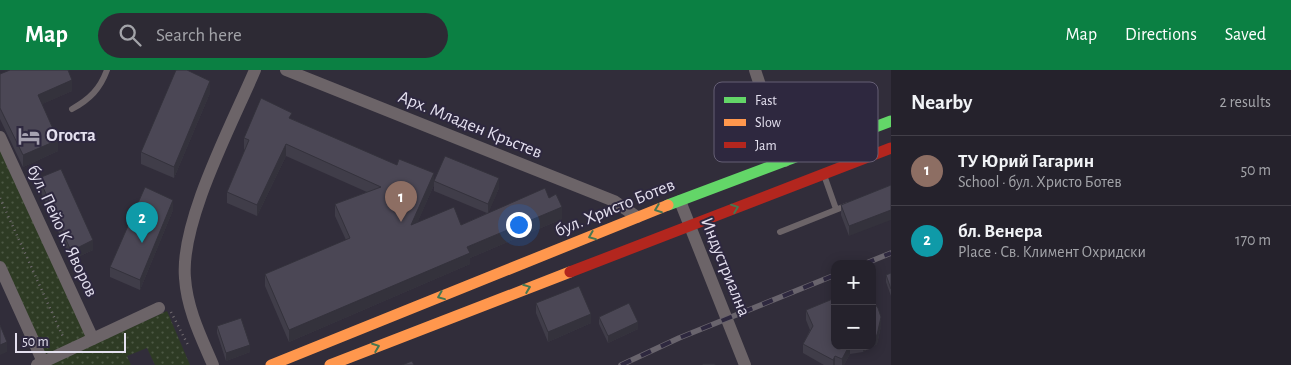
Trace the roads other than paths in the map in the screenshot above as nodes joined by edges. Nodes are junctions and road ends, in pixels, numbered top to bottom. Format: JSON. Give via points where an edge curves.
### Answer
{"nodes":[{"id":1,"x":107,"y":70,"type":"edge"},
{"id":2,"x":255,"y":70,"type":"edge"},
{"id":3,"x":286,"y":70,"type":"edge"},
{"id":4,"x":755,"y":70,"type":"edge"},
{"id":5,"x":759,"y":82,"type":"edge"},
{"id":6,"x":72,"y":109,"type":"dead end"},
{"id":7,"x":891,"y":121,"type":"edge"},
{"id":8,"x":878,"y":126,"type":"edge"},
{"id":9,"x":0,"y":137,"type":"edge"},
{"id":10,"x":891,"y":148,"type":"edge"},
{"id":11,"x":878,"y":153,"type":"edge"},
{"id":12,"x":779,"y":162,"type":"edge"},
{"id":13,"x":854,"y":162,"type":"edge"},
{"id":14,"x":823,"y":174,"type":"junction"},
{"id":15,"x":680,"y":201,"type":"junction"},
{"id":16,"x":854,"y":202,"type":"edge"},
{"id":17,"x":836,"y":209,"type":"junction"},
{"id":18,"x":637,"y":217,"type":"junction"},
{"id":19,"x":689,"y":225,"type":"junction"},
{"id":20,"x":780,"y":232,"type":"dead end"},
{"id":21,"x":0,"y":267,"type":"edge"},
{"id":22,"x":159,"y":308,"type":"road end"},
{"id":23,"x":93,"y":339,"type":"junction"},
{"id":24,"x":738,"y":346,"type":"junction"},
{"id":25,"x":40,"y":364,"type":"edge"},
{"id":26,"x":213,"y":365,"type":"edge"},
{"id":27,"x":270,"y":365,"type":"edge"},
{"id":28,"x":330,"y":365,"type":"edge"},
{"id":29,"x":741,"y":365,"type":"edge"},
{"id":30,"x":745,"y":365,"type":"edge"}],
"edges":[{"from":1,"to":6,"type":"lane","via":[[98,91]]},
{"from":2,"to":26,"type":"street","via":[[201,196],[186,250],[188,300]]},
{"from":3,"to":18,"type":"street","name":"Арх. Младен Кръстев","via":[[614,201]]},
{"from":4,"to":5,"type":"street"},
{"from":7,"to":8,"type":"main road","name":"бул. Христо Ботев"},
{"from":9,"to":23,"type":"street","name":"бул. Пейо К. Яворов"},
{"from":10,"to":11,"type":"main road"},
{"from":12,"to":15,"type":"main road","name":"бул. Христо Ботев"},
{"from":13,"to":14,"type":"main road"},
{"from":14,"to":17,"type":"lane"},
{"from":19,"to":14,"type":"main road","one_way":true},
{"from":15,"to":18,"type":"main road","name":"бул. Христо Ботев","one_way":true},
{"from":15,"to":19,"type":"street","name":"Индустриална"},
{"from":16,"to":17,"type":"lane"},
{"from":17,"to":20,"type":"lane"},
{"from":18,"to":27,"type":"main road","name":"бул. Христо Ботев","one_way":true},
{"from":19,"to":24,"type":"street","name":"Индустриална"},
{"from":28,"to":19,"type":"main road","one_way":true},
{"from":21,"to":25,"type":"street"},
{"from":22,"to":23,"type":"street"},
{"from":23,"to":25,"type":"street"},
{"from":24,"to":29,"type":"street","name":"Индустриална"},
{"from":24,"to":30,"type":"street","name":"Индустриална"}]}
